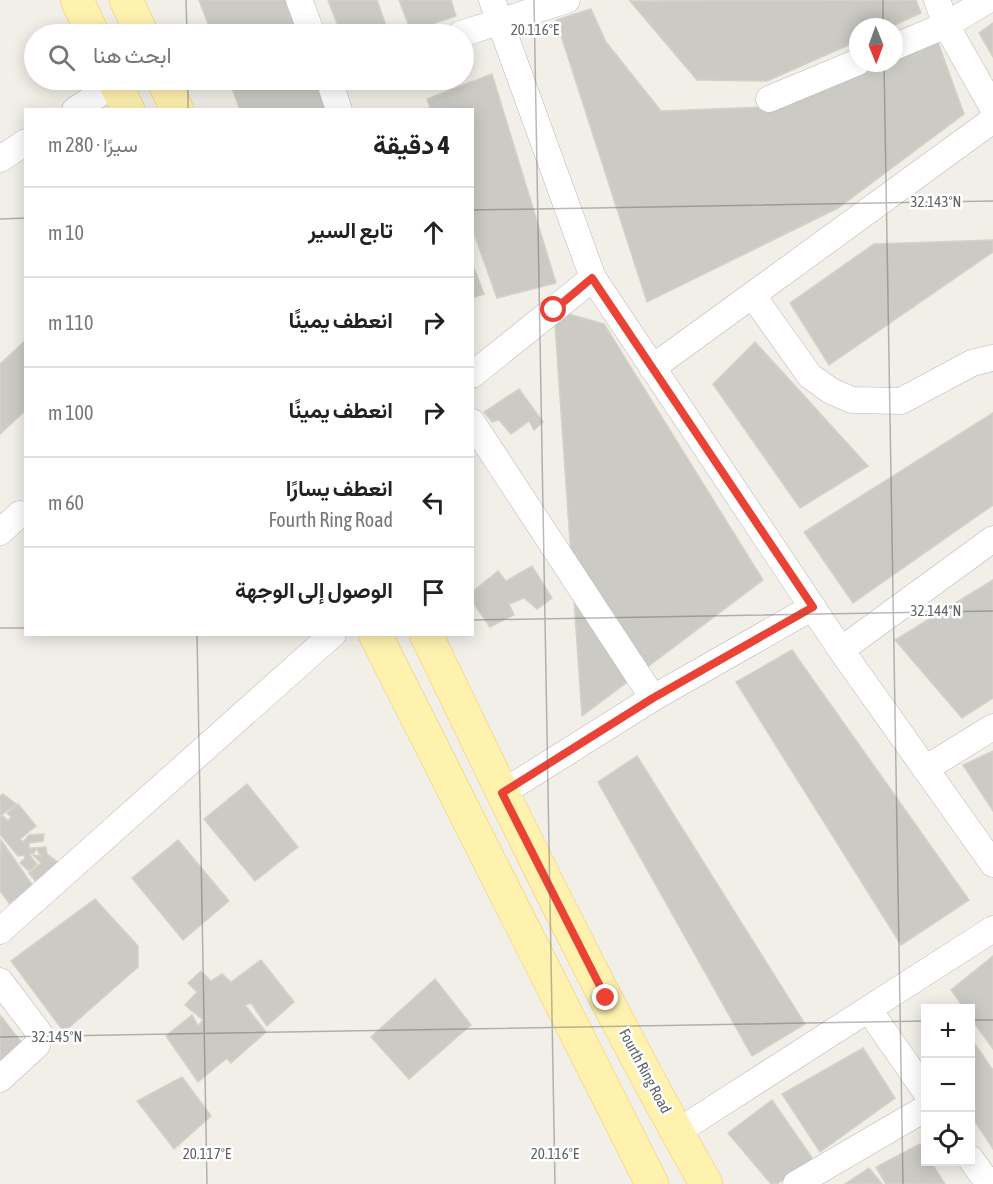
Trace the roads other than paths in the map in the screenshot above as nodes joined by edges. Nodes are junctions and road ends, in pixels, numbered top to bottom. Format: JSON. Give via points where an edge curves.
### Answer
{"nodes":[{"id":1,"x":77,"y":0,"type":"edge"},
{"id":2,"x":126,"y":0,"type":"edge"},
{"id":3,"x":299,"y":0,"type":"edge"},
{"id":4,"x":567,"y":0,"type":"edge"},
{"id":5,"x":937,"y":0,"type":"edge"},
{"id":6,"x":988,"y":0,"type":"edge"},
{"id":7,"x":496,"y":10,"type":"edge"},
{"id":8,"x":88,"y":24,"type":"edge"},
{"id":9,"x":137,"y":24,"type":"edge"},
{"id":10,"x":308,"y":24,"type":"edge"},
{"id":11,"x":474,"y":25,"type":"edge"},
{"id":12,"x":946,"y":25,"type":"junction"},
{"id":13,"x":903,"y":43,"type":"edge"},
{"id":14,"x":849,"y":66,"type":"edge"},
{"id":15,"x":168,"y":90,"type":"edge"},
{"id":16,"x":333,"y":90,"type":"edge"},
{"id":17,"x":119,"y":91,"type":"edge"},
{"id":18,"x":769,"y":99,"type":"dead end"},
{"id":19,"x":80,"y":108,"type":"edge"},
{"id":20,"x":176,"y":108,"type":"edge"},
{"id":21,"x":338,"y":108,"type":"edge"},
{"id":22,"x":993,"y":108,"type":"edge"},
{"id":23,"x":993,"y":120,"type":"edge"},
{"id":24,"x":24,"y":143,"type":"edge"},
{"id":25,"x":0,"y":159,"type":"edge"},
{"id":26,"x":592,"y":278,"type":"junction"},
{"id":27,"x":753,"y":296,"type":"junction"},
{"id":28,"x":993,"y":358,"type":"edge"},
{"id":29,"x":652,"y":368,"type":"junction"},
{"id":30,"x":474,"y":373,"type":"edge"},
{"id":31,"x":474,"y":425,"type":"edge"},
{"id":32,"x":20,"y":514,"type":"dead end"},
{"id":33,"x":0,"y":532,"type":"edge"},
{"id":34,"x":993,"y":539,"type":"edge"},
{"id":35,"x":813,"y":607,"type":"junction"},
{"id":36,"x":331,"y":636,"type":"edge"},
{"id":37,"x":376,"y":636,"type":"edge"},
{"id":38,"x":427,"y":636,"type":"edge"},
{"id":39,"x":841,"y":650,"type":"junction"},
{"id":40,"x":653,"y":698,"type":"junction"},
{"id":41,"x":993,"y":727,"type":"edge"},
{"id":42,"x":925,"y":769,"type":"junction"},
{"id":43,"x":502,"y":793,"type":"junction"},
{"id":44,"x":993,"y":864,"type":"edge"},
{"id":45,"x":993,"y":929,"type":"edge"},
{"id":46,"x":0,"y":931,"type":"edge"},
{"id":47,"x":0,"y":981,"type":"edge"},
{"id":48,"x":869,"y":1010,"type":"junction"},
{"id":49,"x":0,"y":1079,"type":"edge"},
{"id":50,"x":921,"y":1085,"type":"edge"},
{"id":51,"x":921,"y":1111,"type":"edge"},
{"id":52,"x":677,"y":1132,"type":"junction"},
{"id":53,"x":975,"y":1165,"type":"edge"},
{"id":54,"x":652,"y":1184,"type":"edge"},
{"id":55,"x":706,"y":1184,"type":"edge"},
{"id":56,"x":796,"y":1184,"type":"edge"},
{"id":57,"x":989,"y":1184,"type":"edge"}],
"edges":[{"from":1,"to":8,"type":"main road"},
{"from":2,"to":9,"type":"main road"},
{"from":3,"to":10,"type":"street"},
{"from":4,"to":7,"type":"street"},
{"from":5,"to":12,"type":"street"},
{"from":6,"to":12,"type":"street"},
{"from":7,"to":11,"type":"street"},
{"from":7,"to":26,"type":"street"},
{"from":12,"to":13,"type":"street"},
{"from":12,"to":22,"type":"street"},
{"from":14,"to":18,"type":"street"},
{"from":15,"to":20,"type":"main road"},
{"from":16,"to":21,"type":"street"},
{"from":17,"to":19,"type":"street"},
{"from":23,"to":27,"type":"street"},
{"from":24,"to":25,"type":"street"},
{"from":26,"to":29,"type":"street"},
{"from":26,"to":30,"type":"street"},
{"from":27,"to":28,"type":"street","via":[[810,376],[852,400],[901,402],[972,363]]},
{"from":27,"to":29,"type":"street"},
{"from":29,"to":35,"type":"street"},
{"from":31,"to":40,"type":"street"},
{"from":32,"to":33,"type":"street"},
{"from":34,"to":39,"type":"street"},
{"from":35,"to":39,"type":"street"},
{"from":35,"to":40,"type":"street"},
{"from":36,"to":46,"type":"street"},
{"from":37,"to":54,"type":"main road"},
{"from":38,"to":43,"type":"main road","name":"Fourth Ring Road"},
{"from":39,"to":42,"type":"street"},
{"from":40,"to":43,"type":"street"},
{"from":41,"to":42,"type":"street"},
{"from":42,"to":44,"type":"street"},
{"from":43,"to":52,"type":"main road","name":"Fourth Ring Road"},
{"from":45,"to":48,"type":"street"},
{"from":47,"to":49,"type":"street","via":[[40,1034],[37,1045]]},
{"from":48,"to":50,"type":"street"},
{"from":48,"to":52,"type":"street"},
{"from":51,"to":56,"type":"street"},
{"from":52,"to":55,"type":"main road","name":"Fourth Ring Road"},
{"from":53,"to":57,"type":"street"}]}
